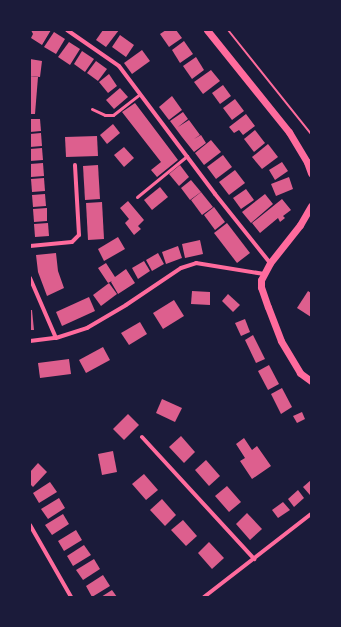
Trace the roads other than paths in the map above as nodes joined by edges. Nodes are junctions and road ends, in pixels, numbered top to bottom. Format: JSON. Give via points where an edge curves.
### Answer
{"nodes":[{"id":1,"x":67,"y":30,"type":"edge"},
{"id":2,"x":207,"y":30,"type":"edge"},
{"id":3,"x":140,"y":94,"type":"junction"},
{"id":4,"x":92,"y":109,"type":"dead end"},
{"id":5,"x":187,"y":156,"type":"junction"},
{"id":6,"x":75,"y":165,"type":"dead end"},
{"id":7,"x":311,"y":173,"type":"edge"},
{"id":8,"x":137,"y":197,"type":"dead end"},
{"id":9,"x":311,"y":209,"type":"edge"},
{"id":10,"x":30,"y":246,"type":"edge"},
{"id":11,"x":270,"y":263,"type":"junction"},
{"id":12,"x":264,"y":274,"type":"junction"},
{"id":13,"x":30,"y":278,"type":"edge"},
{"id":14,"x":56,"y":338,"type":"junction"},
{"id":15,"x":30,"y":341,"type":"edge"},
{"id":16,"x":311,"y":382,"type":"edge"},
{"id":17,"x":142,"y":437,"type":"dead end"},
{"id":18,"x":311,"y":514,"type":"edge"},
{"id":19,"x":30,"y":524,"type":"edge"},
{"id":20,"x":254,"y":559,"type":"junction"},
{"id":21,"x":71,"y":597,"type":"edge"},
{"id":22,"x":204,"y":597,"type":"edge"}],
"edges":[{"from":1,"to":3,"type":"street","via":[[119,66]]},
{"from":2,"to":7,"type":"street","via":[[289,132]]},
{"from":3,"to":4,"type":"lane","via":[[112,115],[105,115]]},
{"from":3,"to":5,"type":"street"},
{"from":5,"to":8,"type":"lane"},
{"from":5,"to":11,"type":"street"},
{"from":6,"to":10,"type":"street","via":[[79,235],[72,242]]},
{"from":9,"to":11,"type":"street"},
{"from":11,"to":12,"type":"street"},
{"from":12,"to":14,"type":"street","via":[[196,263],[180,268],[87,328]]},
{"from":12,"to":16,"type":"street","via":[[261,287],[281,341],[300,373]]},
{"from":13,"to":14,"type":"street"},
{"from":14,"to":15,"type":"street"},
{"from":17,"to":20,"type":"street"},
{"from":18,"to":20,"type":"street"},
{"from":19,"to":21,"type":"street"},
{"from":20,"to":22,"type":"street"}]}
